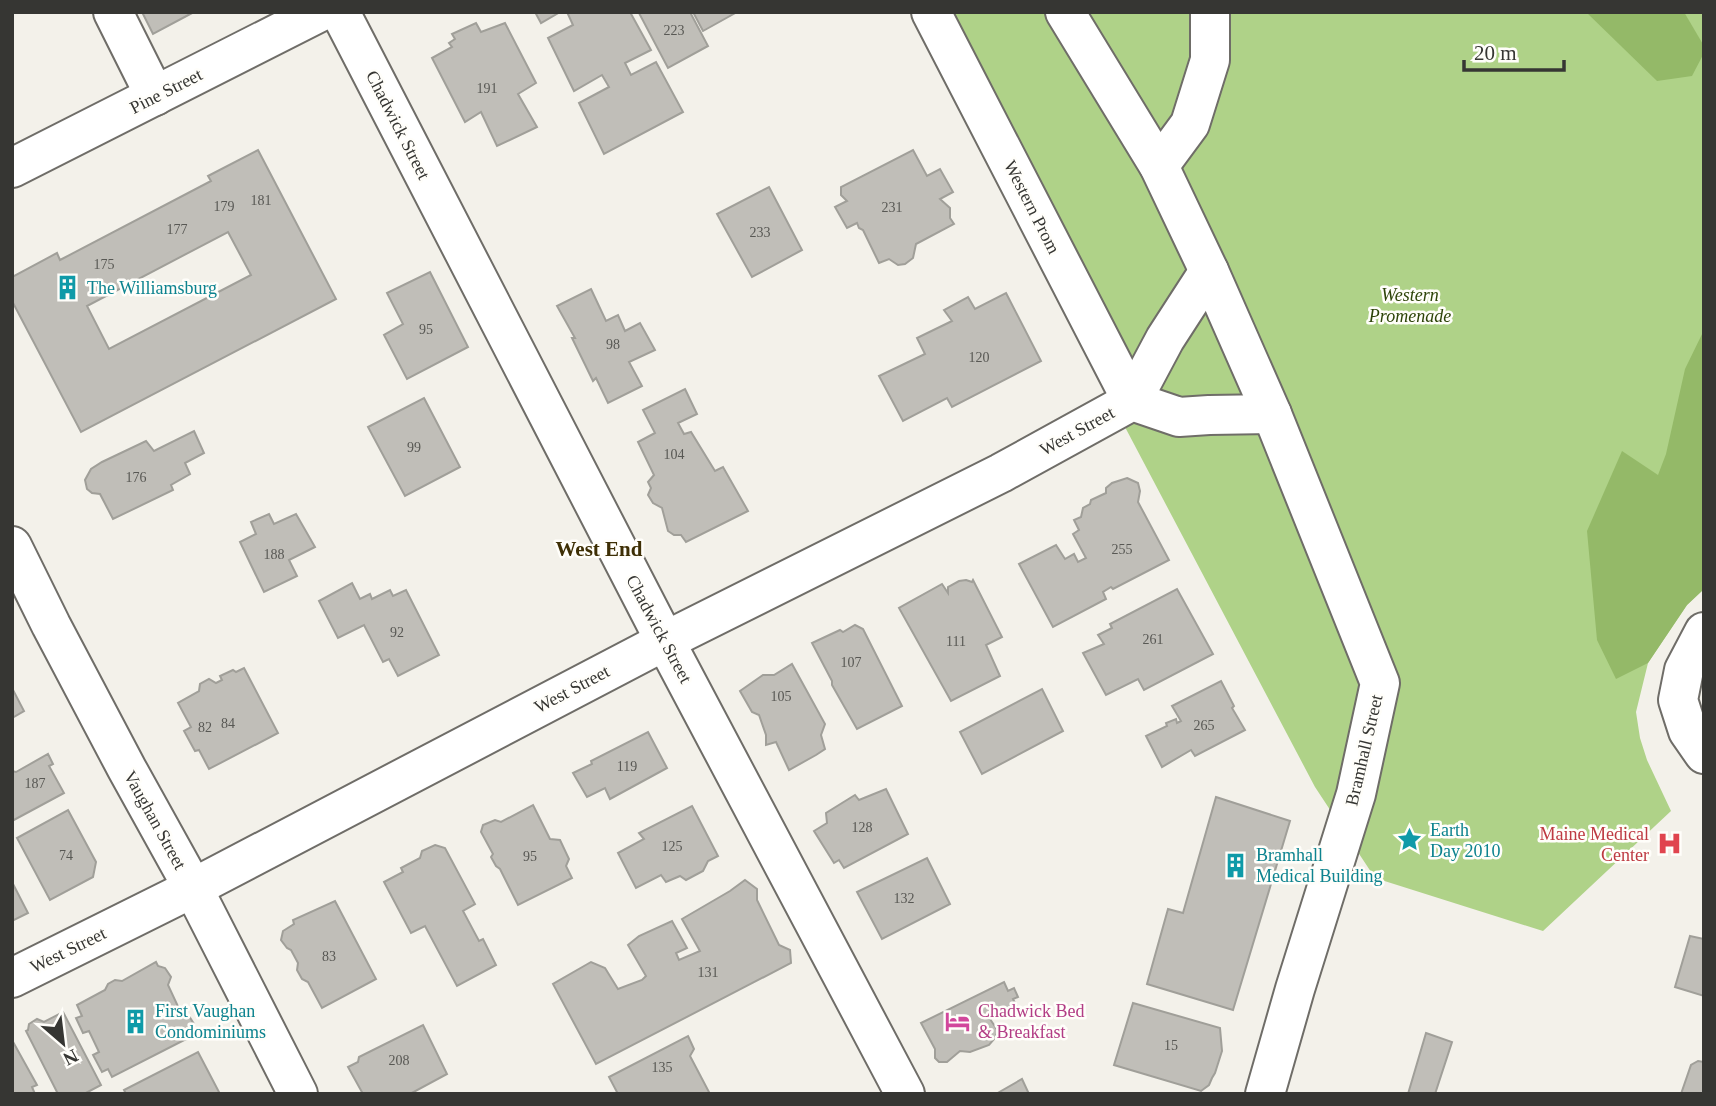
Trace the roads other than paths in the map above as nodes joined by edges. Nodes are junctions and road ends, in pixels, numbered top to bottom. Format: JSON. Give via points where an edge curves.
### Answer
{"nodes":[{"id":1,"x":113,"y":12,"type":"edge"},
{"id":2,"x":320,"y":12,"type":"edge"},
{"id":3,"x":340,"y":12,"type":"edge"},
{"id":4,"x":931,"y":12,"type":"edge"},
{"id":5,"x":1065,"y":12,"type":"edge"},
{"id":6,"x":1210,"y":12,"type":"edge"},
{"id":7,"x":155,"y":96,"type":"junction"},
{"id":8,"x":1159,"y":166,"type":"junction"},
{"id":9,"x":12,"y":168,"type":"edge"},
{"id":10,"x":1209,"y":271,"type":"junction"},
{"id":11,"x":1132,"y":401,"type":"junction"},
{"id":12,"x":1272,"y":414,"type":"junction"},
{"id":13,"x":12,"y":547,"type":"edge"},
{"id":14,"x":1704,"y":632,"type":"edge"},
{"id":15,"x":665,"y":640,"type":"junction"},
{"id":16,"x":1704,"y":754,"type":"edge"},
{"id":17,"x":193,"y":888,"type":"junction"},
{"id":18,"x":12,"y":978,"type":"edge"},
{"id":19,"x":299,"y":1094,"type":"edge"},
{"id":20,"x":905,"y":1094,"type":"edge"},
{"id":21,"x":1265,"y":1094,"type":"edge"}],
"edges":[{"from":1,"to":7,"type":"street"},
{"from":2,"to":7,"type":"street","name":"Pine Street"},
{"from":3,"to":15,"type":"street","name":"Chadwick Street"},
{"from":4,"to":11,"type":"street","name":"Western Prom"},
{"from":5,"to":8,"type":"street"},
{"from":6,"to":8,"type":"street","via":[[1210,60],[1190,124]]},
{"from":7,"to":9,"type":"street","name":"Pine Street"},
{"from":8,"to":10,"type":"street"},
{"from":10,"to":11,"type":"street","name":"West Street"},
{"from":10,"to":12,"type":"street"},
{"from":11,"to":12,"type":"street","name":"West Street","via":[[1179,417]]},
{"from":11,"to":15,"type":"street","name":"West Street","via":[[1001,473]]},
{"from":12,"to":21,"type":"street","name":"Bramhall Street","via":[[1380,683],[1356,794]]},
{"from":13,"to":17,"type":"street","name":"Vaughan Street"},
{"from":14,"to":16,"type":"street","via":[[1684,670],[1678,700],[1688,731]]},
{"from":15,"to":17,"type":"street","name":"West Street"},
{"from":15,"to":20,"type":"street","name":"Chadwick Street"},
{"from":17,"to":18,"type":"street","name":"West Street"},
{"from":17,"to":19,"type":"street","name":"Vaughan Street"}]}
